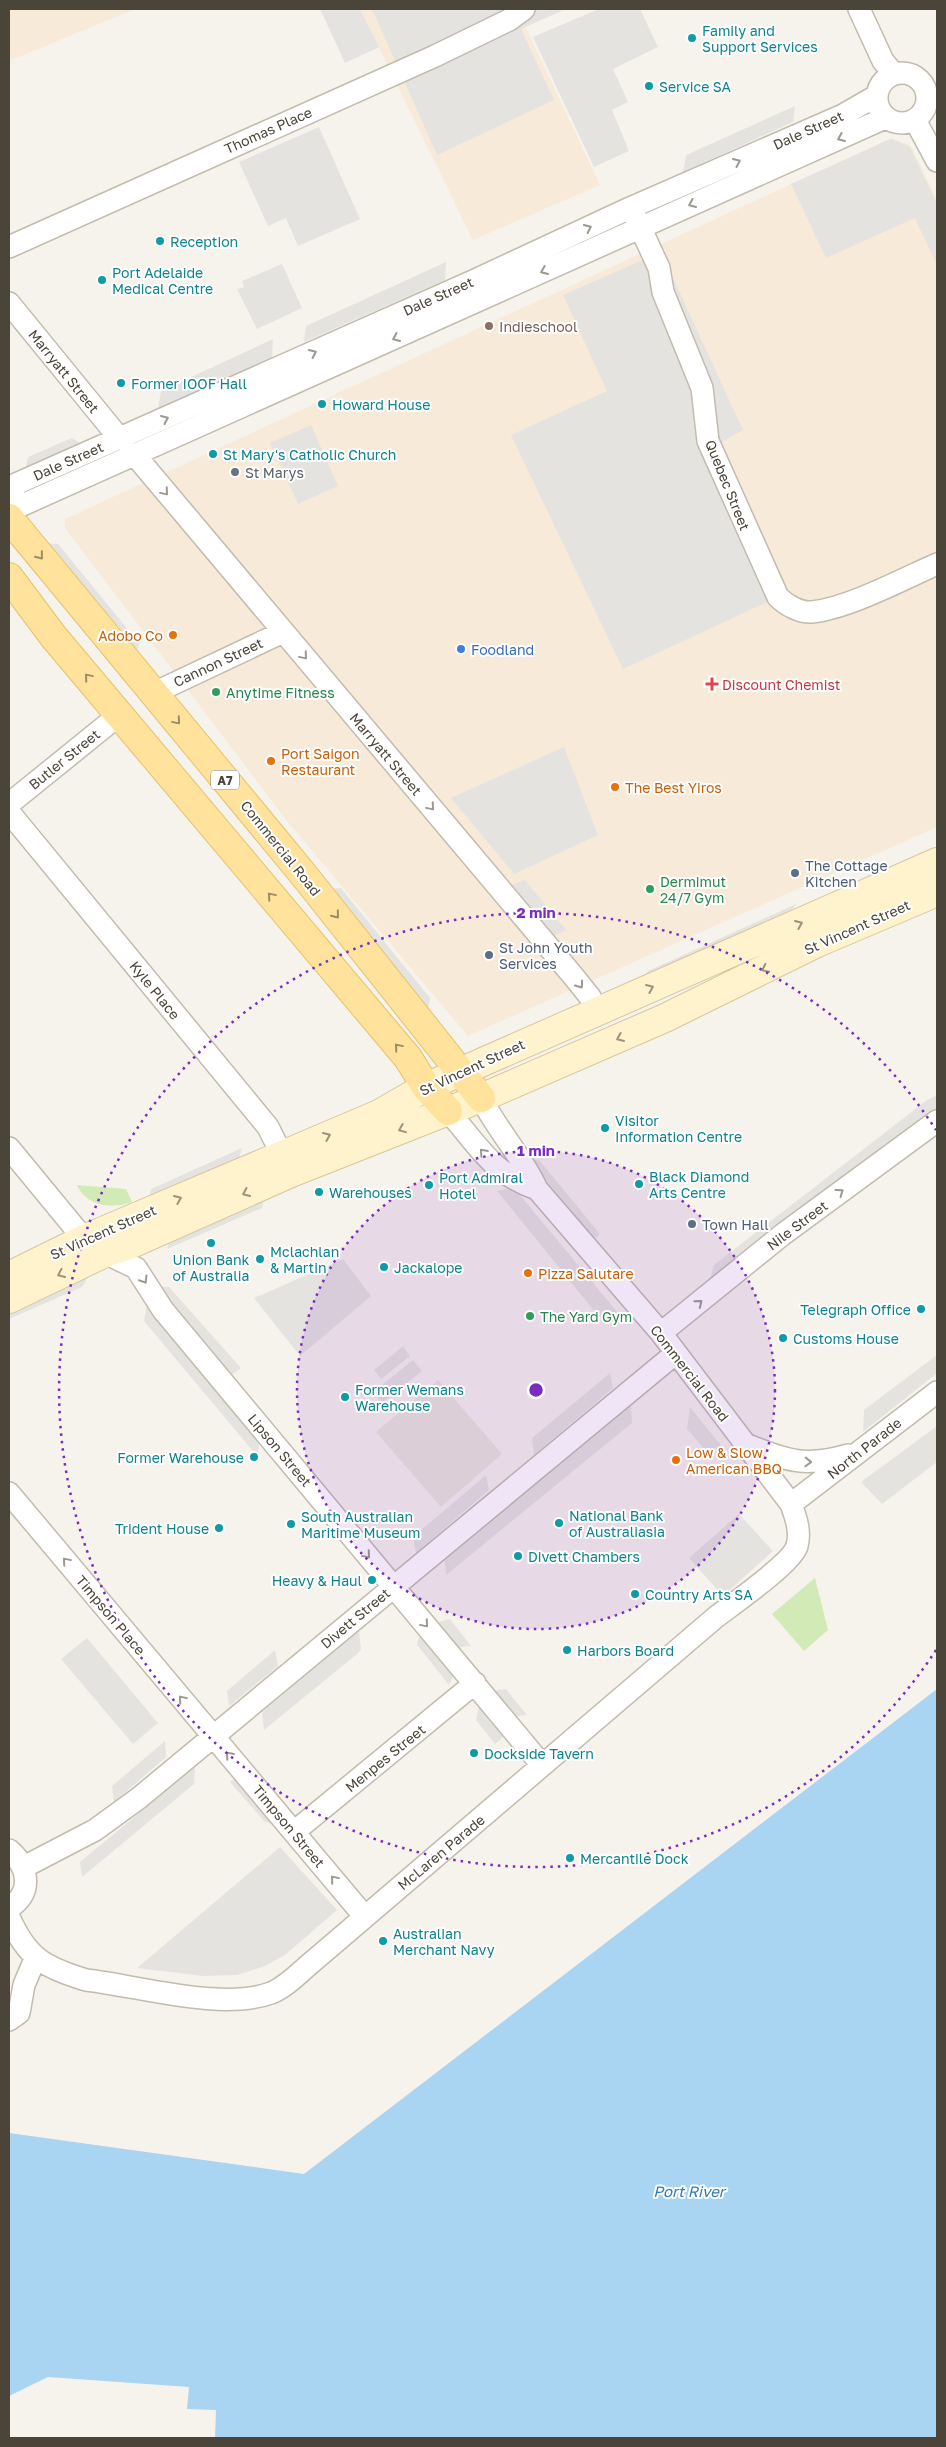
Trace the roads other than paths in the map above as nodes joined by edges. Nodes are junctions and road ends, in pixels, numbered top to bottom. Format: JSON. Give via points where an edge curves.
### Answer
{"nodes":[{"id":1,"x":524,"y":9,"type":"edge"},
{"id":2,"x":859,"y":9,"type":"edge"},
{"id":3,"x":894,"y":74,"type":"junction"},
{"id":4,"x":931,"y":84,"type":"edge"},
{"id":5,"x":876,"y":96,"type":"junction"},
{"id":6,"x":885,"y":118,"type":"junction"},
{"id":7,"x":915,"y":120,"type":"junction"},
{"id":8,"x":937,"y":161,"type":"edge"},
{"id":9,"x":630,"y":208,"type":"junction"},
{"id":10,"x":641,"y":229,"type":"junction"},
{"id":11,"x":9,"y":247,"type":"edge"},
{"id":12,"x":9,"y":303,"type":"edge"},
{"id":13,"x":127,"y":447,"type":"junction"},
{"id":14,"x":9,"y":502,"type":"edge"},
{"id":15,"x":9,"y":511,"type":"edge"},
{"id":16,"x":9,"y":518,"type":"edge"},
{"id":17,"x":937,"y":564,"type":"edge"},
{"id":18,"x":9,"y":577,"type":"edge"},
{"id":19,"x":283,"y":632,"type":"junction"},
{"id":20,"x":154,"y":693,"type":"junction"},
{"id":21,"x":119,"y":715,"type":"junction"},
{"id":22,"x":9,"y":804,"type":"edge"},
{"id":23,"x":9,"y":812,"type":"edge"},
{"id":24,"x":937,"y":862,"type":"edge"},
{"id":25,"x":937,"y":892,"type":"edge"},
{"id":26,"x":597,"y":1011,"type":"junction"},
{"id":27,"x":461,"y":1071,"type":"junction"},
{"id":28,"x":426,"y":1087,"type":"junction"},
{"id":29,"x":482,"y":1098,"type":"junction"},
{"id":30,"x":448,"y":1111,"type":"junction"},
{"id":31,"x":937,"y":1121,"type":"edge"},
{"id":32,"x":9,"y":1148,"type":"edge"},
{"id":33,"x":287,"y":1164,"type":"junction"},
{"id":34,"x":536,"y":1188,"type":"junction"},
{"id":35,"x":95,"y":1246,"type":"junction"},
{"id":36,"x":9,"y":1276,"type":"edge"},
{"id":37,"x":9,"y":1299,"type":"edge"},
{"id":38,"x":660,"y":1333,"type":"junction"},
{"id":39,"x":676,"y":1353,"type":"junction"},
{"id":40,"x":937,"y":1392,"type":"edge"},
{"id":41,"x":745,"y":1444,"type":"junction"},
{"id":42,"x":860,"y":1451,"type":"junction"},
{"id":43,"x":9,"y":1493,"type":"edge"},
{"id":44,"x":791,"y":1504,"type":"junction"},
{"id":45,"x":394,"y":1587,"type":"junction"},
{"id":46,"x":475,"y":1683,"type":"junction"},
{"id":47,"x":213,"y":1736,"type":"junction"},
{"id":48,"x":542,"y":1765,"type":"junction"},
{"id":49,"x":294,"y":1832,"type":"junction"},
{"id":50,"x":9,"y":1850,"type":"edge"},
{"id":51,"x":24,"y":1867,"type":"junction"},
{"id":52,"x":9,"y":1908,"type":"edge"},
{"id":53,"x":365,"y":1916,"type":"junction"},
{"id":54,"x":9,"y":1917,"type":"edge"},
{"id":55,"x":34,"y":1959,"type":"junction"},
{"id":56,"x":9,"y":2020,"type":"edge"}],
"edges":[{"from":1,"to":11,"type":"street","name":"Thomas Place","via":[[510,20],[435,56]]},
{"from":2,"to":3,"type":"street","via":[[883,61]]},
{"from":3,"to":4,"type":"street","via":[[908,74]]},
{"from":3,"to":5,"type":"street","via":[[882,83]]},
{"from":4,"to":7,"type":"street","via":[[921,116]]},
{"from":5,"to":6,"type":"street"},
{"from":9,"to":5,"type":"street","name":"Dale Street","one_way":true,"via":[[843,115]]},
{"from":6,"to":7,"type":"street","via":[[900,124]]},
{"from":6,"to":10,"type":"street","name":"Dale Street","one_way":true},
{"from":7,"to":8,"type":"street"},
{"from":9,"to":10,"type":"street","name":"Quebec Street"},
{"from":13,"to":9,"type":"street","name":"Dale Street","one_way":true},
{"from":10,"to":13,"type":"street","name":"Dale Street","one_way":true},
{"from":10,"to":17,"type":"street","name":"Quebec Street","via":[[659,268],[663,292],[702,388],[708,441],[778,597],[796,609],[811,612],[862,598]]},
{"from":12,"to":13,"type":"street","name":"Marryatt Street"},
{"from":13,"to":14,"type":"street","name":"Dale Street","via":[[16,484]]},
{"from":13,"to":15,"type":"street","name":"Dale Street"},
{"from":13,"to":19,"type":"street","name":"Marryatt Street","one_way":true},
{"from":16,"to":20,"type":"main road","name":"Commercial Road","number":"A7","one_way":true},
{"from":21,"to":18,"type":"main road","name":"Commercial Road","one_way":true},
{"from":19,"to":20,"type":"street","name":"Cannon Street"},
{"from":19,"to":26,"type":"street","name":"Marryatt Street","one_way":true,"via":[[590,996]]},
{"from":20,"to":27,"type":"main road","name":"Commercial Road","number":"A7","one_way":true},
{"from":21,"to":22,"type":"street","name":"Butler Street"},
{"from":28,"to":21,"type":"main road","name":"Commercial Road","one_way":true,"via":[[408,1058]]},
{"from":23,"to":33,"type":"street","name":"Kyle Place","via":[[268,1127]]},
{"from":26,"to":24,"type":"main road","name":"St Vincent Street","one_way":true},
{"from":25,"to":29,"type":"main road","name":"St Vincent Street","one_way":true,"via":[[817,944],[665,1018]]},
{"from":26,"to":27,"type":"main road","name":"St Vincent Street"},
{"from":27,"to":28,"type":"main road","name":"St Vincent Street"},
{"from":27,"to":29,"type":"main road","name":"Commercial Road","number":"A7"},
{"from":28,"to":30,"type":"main road","name":"Commercial Road"},
{"from":33,"to":28,"type":"main road","name":"St Vincent Street","one_way":true},
{"from":29,"to":30,"type":"main road","name":"St Vincent Street"},
{"from":29,"to":34,"type":"street","name":"Commercial Road","via":[[492,1120],[528,1170]]},
{"from":30,"to":33,"type":"main road","name":"St Vincent Street","one_way":true},
{"from":34,"to":30,"type":"street","name":"Commercial Road","one_way":true,"via":[[499,1171]]},
{"from":38,"to":31,"type":"street","name":"Nile Street","one_way":true,"via":[[782,1235]]},
{"from":32,"to":35,"type":"street","name":"Lipson Street"},
{"from":33,"to":35,"type":"main road","name":"St Vincent Street","via":[[127,1246]]},
{"from":34,"to":38,"type":"street","name":"Commercial Road"},
{"from":35,"to":36,"type":"main road","name":"St Vincent Street"},
{"from":35,"to":37,"type":"main road","name":"St Vincent Street","one_way":true},
{"from":35,"to":45,"type":"street","name":"Lipson Street","one_way":true,"via":[[136,1268],[162,1310]]},
{"from":38,"to":39,"type":"street","name":"Commercial Road"},
{"from":39,"to":41,"type":"street","name":"Commercial Road"},
{"from":39,"to":45,"type":"street","name":"Divett Street"},
{"from":40,"to":42,"type":"street","name":"North Parade"},
{"from":41,"to":42,"type":"street","one_way":true,"via":[[788,1461],[823,1462]]},
{"from":41,"to":44,"type":"street","name":"Commercial Road"},
{"from":42,"to":44,"type":"street","name":"North Parade"},
{"from":47,"to":43,"type":"street","name":"Timpson Place","one_way":true},
{"from":44,"to":48,"type":"street","name":"McLaren Parade","via":[[798,1525],[797,1547],[783,1565],[716,1617]]},
{"from":45,"to":46,"type":"street","name":"Lipson Street","one_way":true},
{"from":45,"to":47,"type":"street","name":"Divett Street"},
{"from":46,"to":48,"type":"street","name":"Lipson Street"},
{"from":46,"to":49,"type":"street","name":"Menpes Street"},
{"from":49,"to":47,"type":"street","name":"Timpson Street","one_way":true},
{"from":47,"to":51,"type":"street","name":"Divett Street","via":[[139,1798],[94,1830]]},
{"from":48,"to":53,"type":"street","name":"McLaren Parade"},
{"from":53,"to":49,"type":"street","name":"Timpson Street","one_way":true},
{"from":50,"to":51,"type":"street"},
{"from":51,"to":52,"type":"street","via":[[23,1892]]},
{"from":53,"to":55,"type":"street","name":"McLaren Parade","via":[[288,1982],[272,1992],[250,1998],[210,1998],[86,1980]]},
{"from":54,"to":55,"type":"street","name":"McLaren Parade"},
{"from":55,"to":56,"type":"street","via":[[24,1985],[19,2012]]}]}
